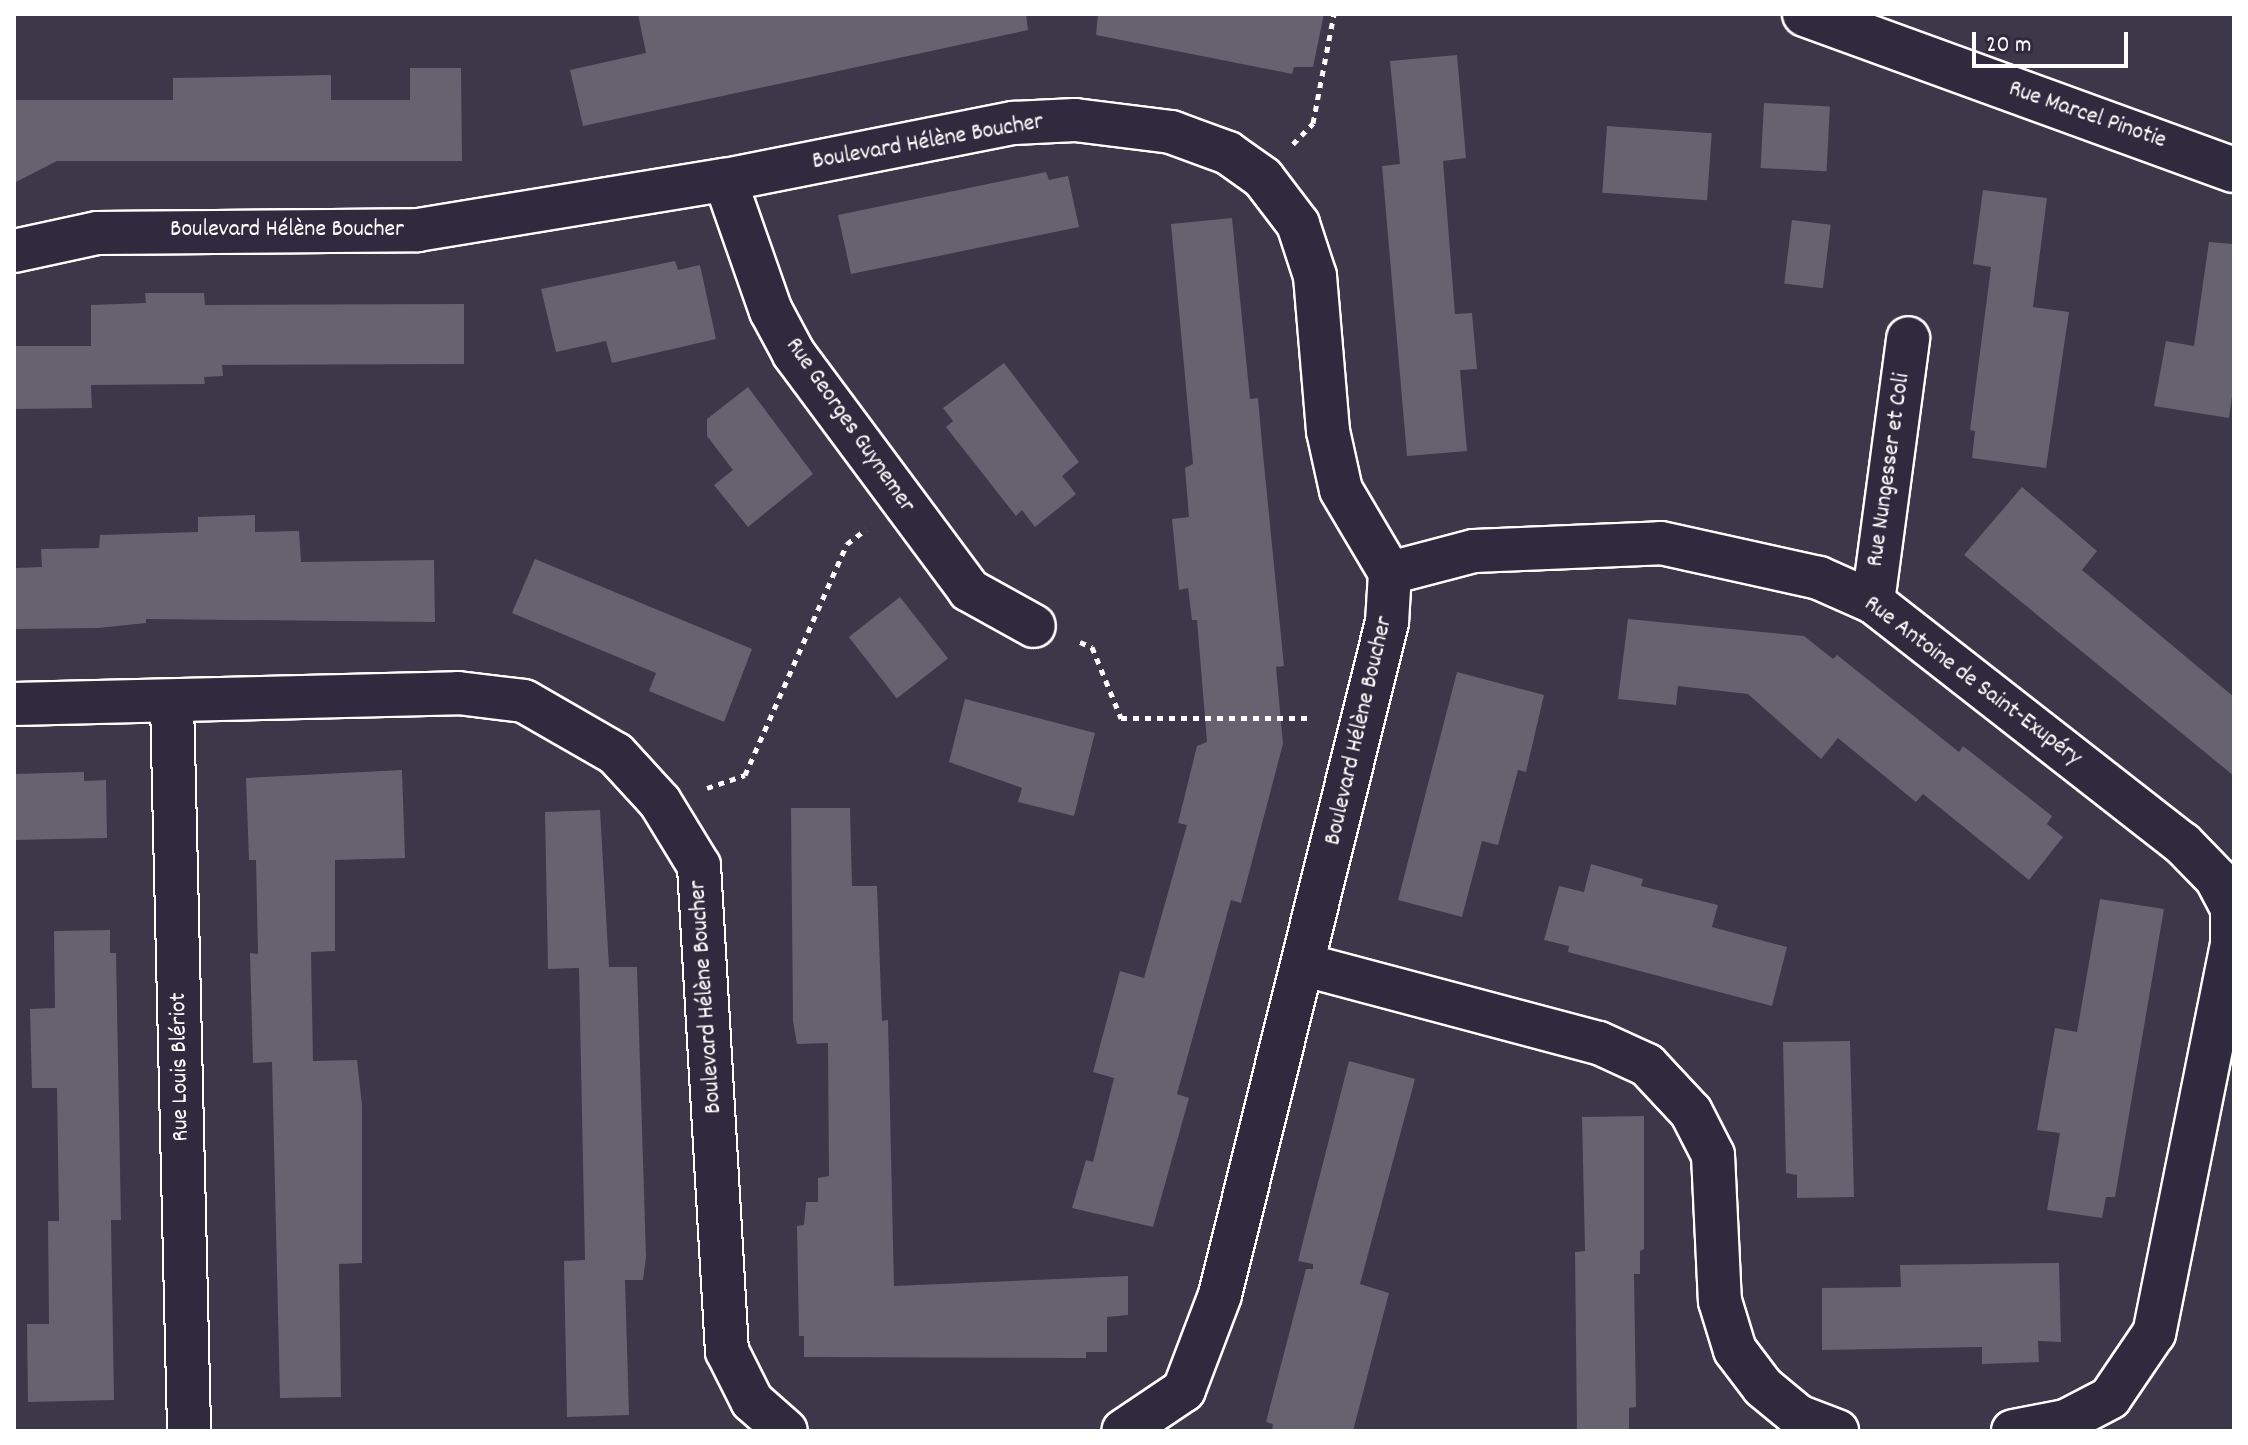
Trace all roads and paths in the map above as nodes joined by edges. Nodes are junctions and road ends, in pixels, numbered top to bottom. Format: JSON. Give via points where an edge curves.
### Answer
{"nodes":[{"id":1,"x":1334,"y":14,"type":"edge"},
{"id":2,"x":1805,"y":14,"type":"edge"},
{"id":3,"x":2234,"y":170,"type":"edge"},
{"id":4,"x":1263,"y":178,"type":"junction"},
{"id":5,"x":725,"y":180,"type":"junction"},
{"id":6,"x":14,"y":251,"type":"edge"},
{"id":7,"x":1908,"y":338,"type":"dead end"},
{"id":8,"x":900,"y":501,"type":"junction"},
{"id":9,"x":1390,"y":573,"type":"junction"},
{"id":10,"x":1873,"y":602,"type":"junction"},
{"id":11,"x":1034,"y":626,"type":"joint"},
{"id":12,"x":172,"y":702,"type":"junction"},
{"id":13,"x":14,"y":704,"type":"edge"},
{"id":14,"x":1366,"y":718,"type":"junction"},
{"id":15,"x":660,"y":802,"type":"junction"},
{"id":16,"x":2233,"y":944,"type":"edge"},
{"id":17,"x":1305,"y":965,"type":"junction"},
{"id":18,"x":189,"y":1431,"type":"edge"},
{"id":19,"x":786,"y":1431,"type":"edge"},
{"id":20,"x":1123,"y":1431,"type":"edge"},
{"id":21,"x":1837,"y":1431,"type":"edge"},
{"id":22,"x":2013,"y":1431,"type":"edge"}],
"edges":[{"from":1,"to":4,"type":"path","via":[[1313,123]]},
{"from":2,"to":3,"type":"street","name":"Rue Marcel Pinotie"},
{"from":4,"to":5,"type":"street","name":"Boulevard Hélène Boucher","via":[[1228,153],[1171,132],[1075,120],[1014,123]]},
{"from":4,"to":9,"type":"street","name":"Boulevard Hélène Boucher","via":[[1298,224],[1315,276],[1328,431],[1341,490]]},
{"from":5,"to":6,"type":"street","name":"Boulevard Hélène Boucher","via":[[418,230],[97,233]]},
{"from":5,"to":8,"type":"street","name":"Rue Georges Guynemer","via":[[771,311],[794,354]]},
{"from":7,"to":10,"type":"street","name":"Rue Nungesser et Coli"},
{"from":8,"to":11,"type":"street","name":"Rue Georges Guynemer","via":[[969,590]]},
{"from":8,"to":15,"type":"path","via":[[847,544],[745,775]]},
{"from":9,"to":10,"type":"street","name":"Rue Antoine de Saint-Exupéry","via":[[1474,551],[1661,543],[1819,578]]},
{"from":9,"to":14,"type":"street","name":"Boulevard Hélène Boucher","via":[[1387,622]]},
{"from":10,"to":16,"type":"street","name":"Rue Antoine de Saint-Exupéry","via":[[2182,843],[2216,878],[2232,908]]},
{"from":11,"to":14,"type":"path","via":[[1092,647],[1121,718]]},
{"from":12,"to":13,"type":"street","name":"Boulevard Hélène Boucher"},
{"from":12,"to":15,"type":"street","name":"Boulevard Hélène Boucher","via":[[458,693],[524,701],[616,754]]},
{"from":12,"to":18,"type":"street","name":"Rue Louis Blériot"},
{"from":14,"to":17,"type":"street","name":"Boulevard Hélène Boucher"},
{"from":15,"to":19,"type":"street","name":"Boulevard Hélène Boucher","via":[[699,866],[727,1351],[752,1401]]},
{"from":16,"to":22,"type":"street","name":"Rue Antoine de Saint-Exupéry","via":[[2154,1333],[2110,1398],[2066,1421]]},
{"from":17,"to":20,"type":"street","name":"Boulevard Hélène Boucher","via":[[1220,1295],[1184,1390]]},
{"from":17,"to":21,"type":"street","via":[[1599,1043],[1647,1065],[1691,1112],[1713,1155],[1720,1301],[1735,1350],[1763,1387],[1798,1416]]}]}
